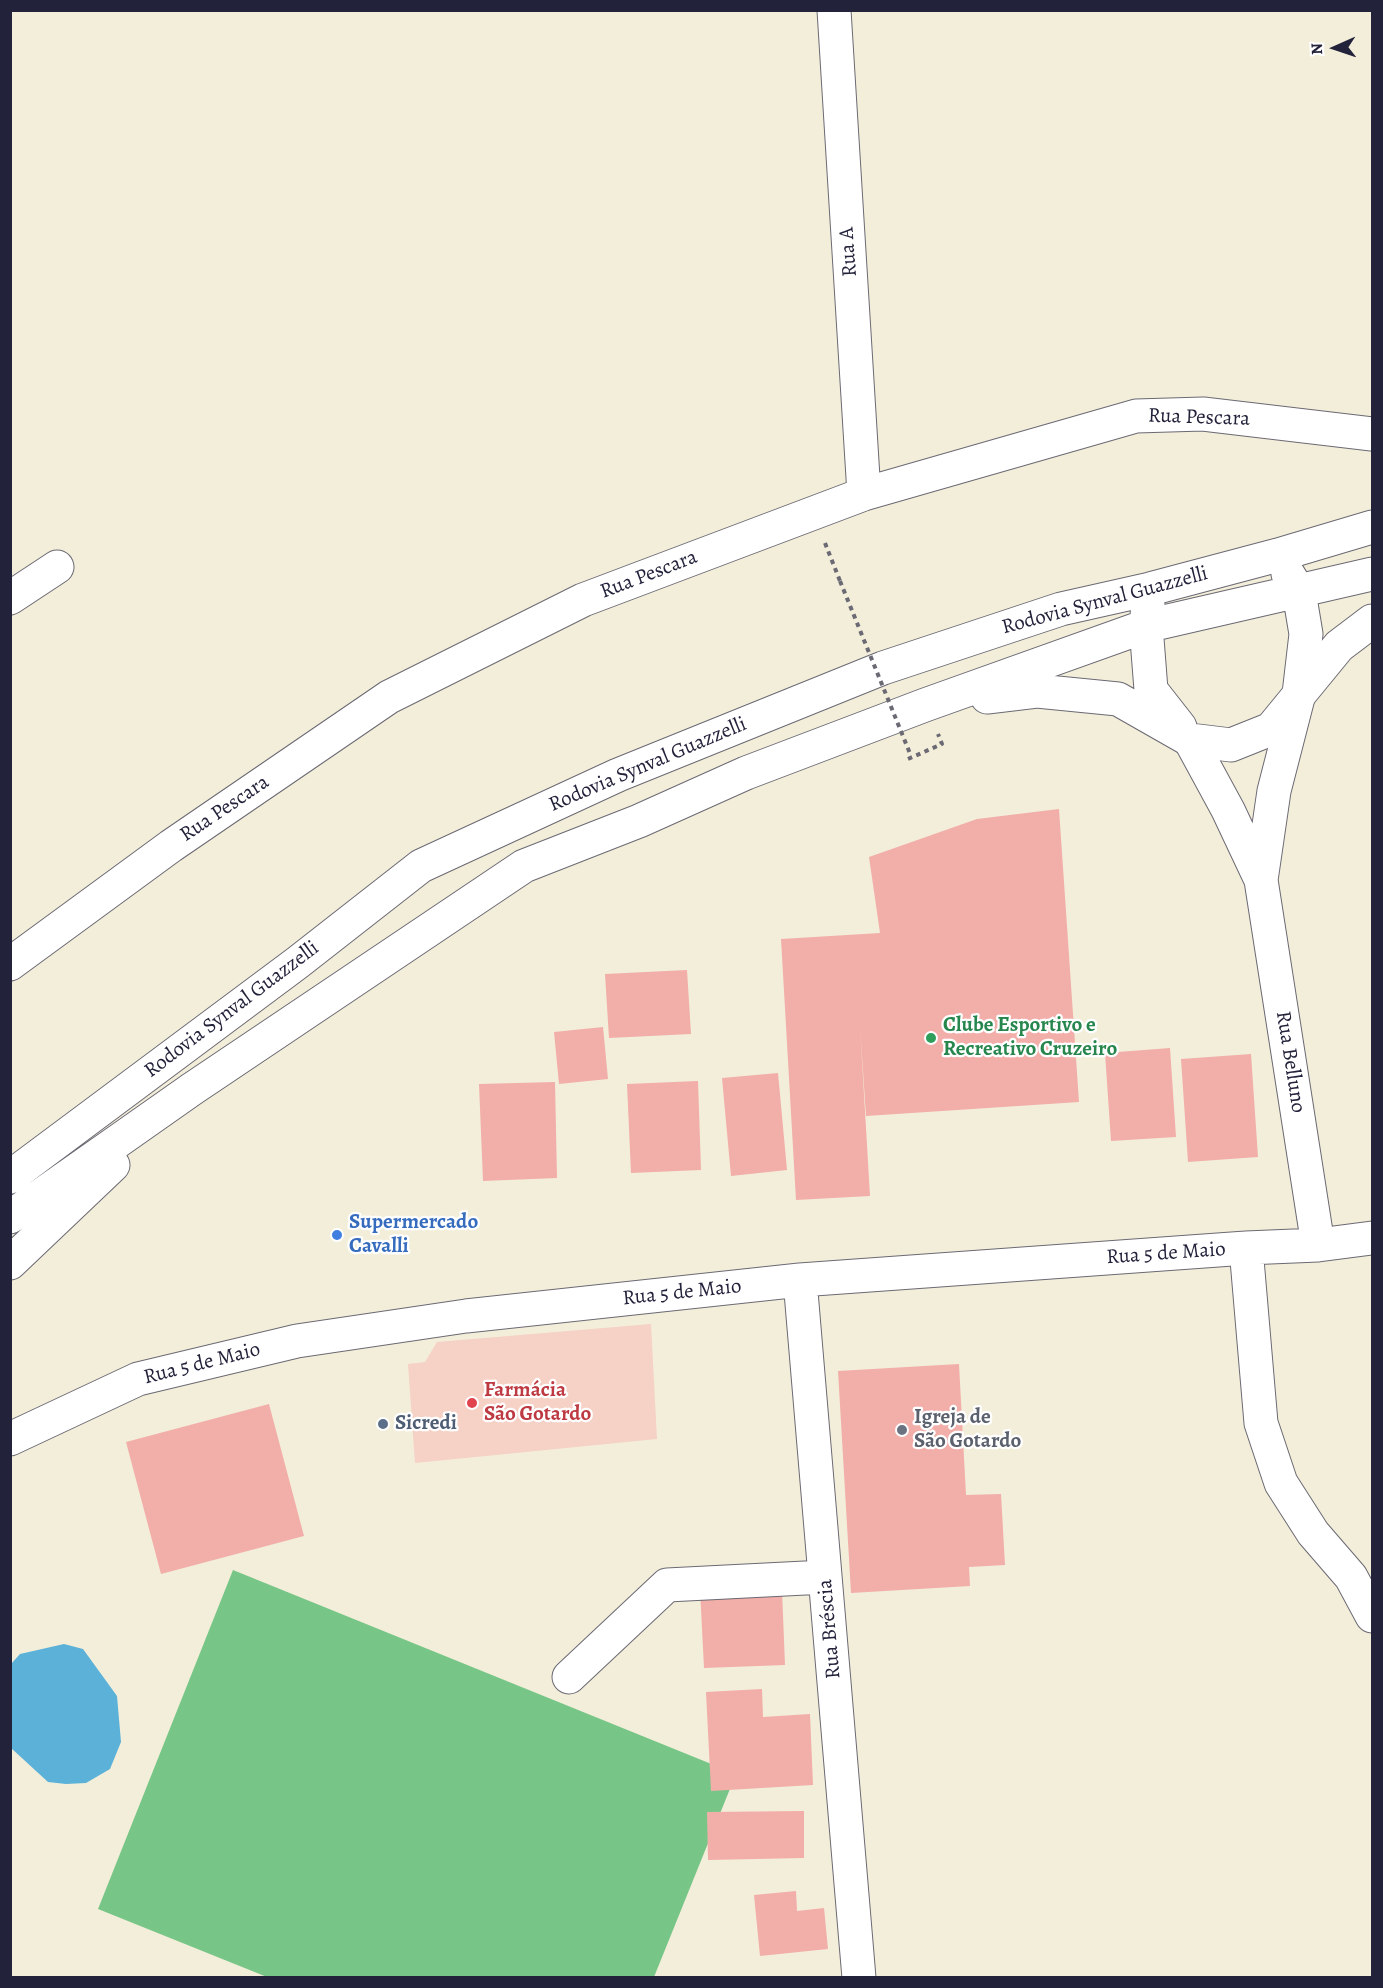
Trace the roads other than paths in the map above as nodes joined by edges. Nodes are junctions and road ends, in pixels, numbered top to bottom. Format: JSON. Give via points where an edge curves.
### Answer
{"nodes":[{"id":1,"x":834,"y":10,"type":"edge"},
{"id":2,"x":1372,"y":434,"type":"edge"},
{"id":3,"x":864,"y":494,"type":"junction"},
{"id":4,"x":1372,"y":527,"type":"edge"},
{"id":5,"x":1278,"y":555,"type":"junction"},
{"id":6,"x":57,"y":567,"type":"dead end"},
{"id":7,"x":1372,"y":574,"type":"edge"},
{"id":8,"x":1150,"y":589,"type":"junction"},
{"id":9,"x":1299,"y":592,"type":"junction"},
{"id":10,"x":10,"y":598,"type":"edge"},
{"id":11,"x":1372,"y":621,"type":"edge"},
{"id":12,"x":1146,"y":626,"type":"junction"},
{"id":13,"x":1299,"y":694,"type":"junction"},
{"id":14,"x":925,"y":705,"type":"junction"},
{"id":15,"x":1190,"y":740,"type":"junction"},
{"id":16,"x":1261,"y":880,"type":"junction"},
{"id":17,"x":10,"y":964,"type":"edge"},
{"id":18,"x":168,"y":1058,"type":"junction"},
{"id":19,"x":192,"y":1089,"type":"junction"},
{"id":20,"x":79,"y":1168,"type":"junction"},
{"id":21,"x":10,"y":1177,"type":"edge"},
{"id":22,"x":10,"y":1217,"type":"edge"},
{"id":23,"x":1372,"y":1238,"type":"edge"},
{"id":24,"x":1318,"y":1245,"type":"junction"},
{"id":25,"x":1246,"y":1248,"type":"junction"},
{"id":26,"x":13,"y":1261,"type":"edge"},
{"id":27,"x":800,"y":1280,"type":"junction"},
{"id":28,"x":10,"y":1439,"type":"edge"},
{"id":29,"x":825,"y":1577,"type":"junction"},
{"id":30,"x":1372,"y":1616,"type":"edge"},
{"id":31,"x":569,"y":1677,"type":"dead end"},
{"id":32,"x":859,"y":1977,"type":"edge"}],
"edges":[{"from":1,"to":3,"type":"main road","name":"Rua A"},
{"from":2,"to":3,"type":"main road","name":"Rua Pescara","via":[[1203,414],[1136,416]]},
{"from":3,"to":17,"type":"main road","name":"Rua Pescara","via":[[583,600],[389,697],[171,846]]},
{"from":4,"to":5,"type":"main road","name":"Rodovia Synval Guazzelli"},
{"from":5,"to":8,"type":"main road","name":"Rodovia Synval Guazzelli"},
{"from":5,"to":9,"type":"main road"},
{"from":6,"to":10,"type":"main road"},
{"from":7,"to":9,"type":"main road","name":"Rodovia Synval Guazzelli"},
{"from":8,"to":12,"type":"main road"},
{"from":8,"to":18,"type":"main road","name":"Rodovia Synval Guazzelli","via":[[1061,609],[883,668],[618,775],[421,866]]},
{"from":9,"to":12,"type":"main road","name":"Rodovia Synval Guazzelli"},
{"from":9,"to":13,"type":"main road","via":[[1306,633]]},
{"from":11,"to":13,"type":"main road","via":[[1339,646]]},
{"from":12,"to":14,"type":"main road","name":"Rodovia Synval Guazzelli"},
{"from":12,"to":15,"type":"main road","via":[[1151,690]]},
{"from":13,"to":15,"type":"main road","via":[[1271,729],[1231,745]]},
{"from":13,"to":16,"type":"main road","name":"Rua Belluno","via":[[1274,791]]},
{"from":14,"to":15,"type":"main road","via":[[1038,691],[1118,699]]},
{"from":14,"to":19,"type":"main road","name":"Rodovia Synval Guazzelli","via":[[746,773],[524,866]]},
{"from":15,"to":16,"type":"main road","name":"Rua Belluno"},
{"from":16,"to":24,"type":"main road","name":"Rua Belluno"},
{"from":18,"to":20,"type":"main road"},
{"from":18,"to":21,"type":"main road","name":"Rodovia Synval Guazzelli"},
{"from":19,"to":20,"type":"main road","name":"Rodovia Synval Guazzelli"},
{"from":19,"to":26,"type":"main road"},
{"from":20,"to":22,"type":"main road","name":"Rodovia Synval Guazzelli"},
{"from":20,"to":26,"type":"main road"},
{"from":23,"to":24,"type":"main road","name":"Rua 5 de Maio"},
{"from":24,"to":25,"type":"main road","name":"Rua 5 de Maio"},
{"from":25,"to":27,"type":"main road","name":"Rua 5 de Maio"},
{"from":25,"to":30,"type":"main road","via":[[1261,1422],[1281,1483],[1313,1533],[1351,1577]]},
{"from":27,"to":28,"type":"main road","name":"Rua 5 de Maio","via":[[466,1316],[297,1341],[138,1379]]},
{"from":27,"to":29,"type":"main road","name":"Rua Bréscia"},
{"from":29,"to":31,"type":"main road","via":[[666,1585]]},
{"from":29,"to":32,"type":"main road","name":"Rua Bréscia"}]}
